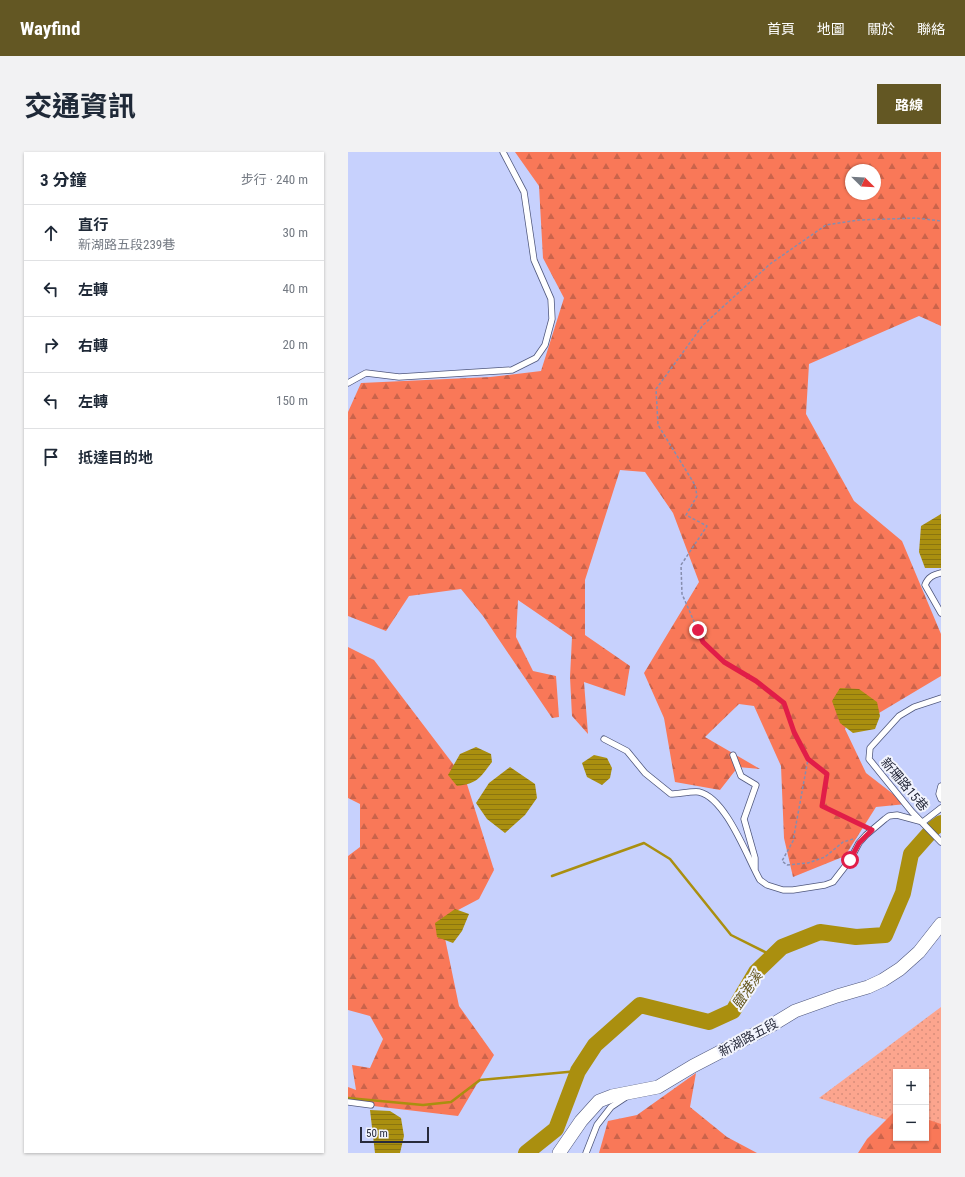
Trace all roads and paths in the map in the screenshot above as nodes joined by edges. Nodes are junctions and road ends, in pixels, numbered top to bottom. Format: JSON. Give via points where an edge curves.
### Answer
{"nodes":[{"id":1,"x":503,"y":152,"type":"edge"},
{"id":2,"x":941,"y":221,"type":"edge"},
{"id":3,"x":348,"y":383,"type":"edge"},
{"id":4,"x":941,"y":573,"type":"edge"},
{"id":5,"x":941,"y":613,"type":"edge"},
{"id":6,"x":941,"y":698,"type":"edge"},
{"id":7,"x":604,"y":739,"type":"dead end"},
{"id":8,"x":733,"y":755,"type":"dead end"},
{"id":9,"x":808,"y":759,"type":"junction"},
{"id":10,"x":941,"y":786,"type":"edge"},
{"id":11,"x":941,"y":799,"type":"edge"},
{"id":12,"x":941,"y":808,"type":"edge"},
{"id":13,"x":924,"y":825,"type":"junction"},
{"id":14,"x":872,"y":830,"type":"junction"},
{"id":15,"x":866,"y":835,"type":"junction"},
{"id":16,"x":941,"y":842,"type":"edge"},
{"id":17,"x":755,"y":872,"type":"junction"},
{"id":18,"x":941,"y":924,"type":"edge"},
{"id":19,"x":633,"y":1092,"type":"junction"},
{"id":20,"x":348,"y":1102,"type":"edge"},
{"id":21,"x":371,"y":1105,"type":"dead end"},
{"id":22,"x":559,"y":1153,"type":"edge"},
{"id":23,"x":586,"y":1153,"type":"edge"}],
"edges":[{"from":1,"to":3,"type":"lane","via":[[524,192],[534,260],[551,299],[552,319],[545,345],[536,358],[512,370],[399,377],[366,373]]},
{"from":2,"to":9,"type":"path","via":[[916,218],[859,220],[826,225],[770,264],[703,325],[656,389],[658,425],[695,486],[697,496],[686,515],[707,526],[681,565],[682,594],[703,642],[724,662],[756,681],[784,703],[794,732]]},
{"from":4,"to":5,"type":"lane","via":[[932,576],[925,585]]},
{"from":6,"to":13,"type":"lane","name":"新珊路15巷","via":[[914,707],[899,716],[870,748],[870,759]]},
{"from":7,"to":17,"type":"lane","via":[[627,751],[645,773],[671,794],[699,792],[714,800],[728,819]]},
{"from":8,"to":17,"type":"lane","via":[[741,776],[756,785],[744,819],[755,858]]},
{"from":9,"to":14,"type":"path","via":[[827,774],[822,806]]},
{"from":9,"to":15,"type":"path","via":[[793,841],[782,861],[787,865],[808,863],[825,857],[843,842]]},
{"from":10,"to":11,"type":"lane"},
{"from":12,"to":13,"type":"lane"},
{"from":13,"to":14,"type":"lane","via":[[897,815],[889,816]]},
{"from":13,"to":16,"type":"lane","name":"新珊路15巷"},
{"from":14,"to":15,"type":"lane"},
{"from":15,"to":17,"type":"lane","via":[[833,882],[825,885],[782,890],[767,885]]},
{"from":18,"to":19,"type":"street","name":"新湖路五段","via":[[919,952],[884,980],[795,1011],[658,1087]]},
{"from":19,"to":22,"type":"street","name":"新湖路五段","via":[[599,1101],[581,1121]]},
{"from":19,"to":23,"type":"lane","via":[[611,1107],[597,1126]]},
{"from":20,"to":21,"type":"lane"}]}
